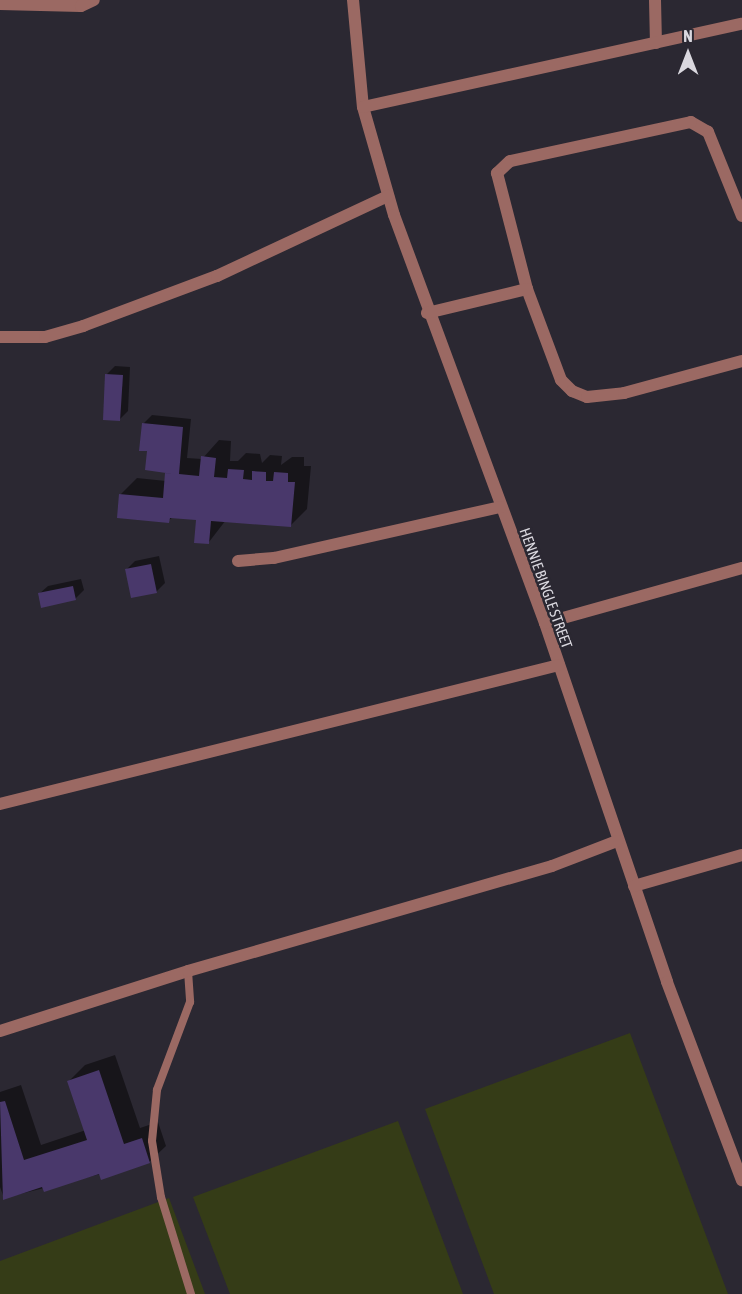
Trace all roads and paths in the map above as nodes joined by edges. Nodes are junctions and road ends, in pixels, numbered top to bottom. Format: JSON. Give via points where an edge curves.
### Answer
{"nodes":[{"id":1,"x":94,"y":0,"type":"edge"},
{"id":2,"x":353,"y":0,"type":"edge"},
{"id":3,"x":655,"y":0,"type":"edge"},
{"id":4,"x":0,"y":4,"type":"edge"},
{"id":5,"x":742,"y":24,"type":"edge"},
{"id":6,"x":656,"y":43,"type":"junction"},
{"id":7,"x":363,"y":107,"type":"junction"},
{"id":8,"x":388,"y":196,"type":"junction"},
{"id":9,"x":742,"y":216,"type":"edge"},
{"id":10,"x":527,"y":289,"type":"junction"},
{"id":11,"x":428,"y":314,"type":"junction"},
{"id":12,"x":0,"y":337,"type":"edge"},
{"id":13,"x":742,"y":361,"type":"edge"},
{"id":14,"x":500,"y":507,"type":"junction"},
{"id":15,"x":238,"y":561,"type":"dead end"},
{"id":16,"x":742,"y":568,"type":"edge"},
{"id":17,"x":545,"y":623,"type":"junction"},
{"id":18,"x":559,"y":665,"type":"junction"},
{"id":19,"x":0,"y":804,"type":"edge"},
{"id":20,"x":617,"y":841,"type":"junction"},
{"id":21,"x":742,"y":855,"type":"edge"},
{"id":22,"x":634,"y":886,"type":"junction"},
{"id":23,"x":188,"y":970,"type":"junction"},
{"id":24,"x":0,"y":1031,"type":"edge"},
{"id":25,"x":742,"y":1180,"type":"edge"},
{"id":26,"x":191,"y":1294,"type":"edge"}],
"edges":[{"from":1,"to":4,"type":"street","via":[[81,6]]},
{"from":2,"to":7,"type":"street","name":"HENNIE BINGLE STREET"},
{"from":3,"to":6,"type":"street"},
{"from":5,"to":6,"type":"street"},
{"from":6,"to":7,"type":"street"},
{"from":7,"to":8,"type":"street","name":"HENNIE BINGLE STREET"},
{"from":8,"to":11,"type":"street","name":"HENNIE BINGLE STREET"},
{"from":8,"to":12,"type":"street","via":[[217,276],[83,326],[45,338]]},
{"from":9,"to":10,"type":"street","via":[[708,132],[691,122],[666,124],[510,161],[496,173],[496,183]]},
{"from":10,"to":11,"type":"street"},
{"from":10,"to":13,"type":"street","via":[[561,380],[586,397],[624,393]]},
{"from":11,"to":14,"type":"street","name":"HENNIE BINGLE STREET"},
{"from":14,"to":15,"type":"street","via":[[274,558]]},
{"from":14,"to":17,"type":"street","name":"HENNIE BINGLE STREET"},
{"from":16,"to":17,"type":"street"},
{"from":17,"to":18,"type":"street","name":"HENNIE BINGLE STREET"},
{"from":18,"to":19,"type":"street"},
{"from":18,"to":20,"type":"street","name":"HENNIE BINGLE STREET"},
{"from":20,"to":22,"type":"street","name":"HENNIE BINGLE STREET"},
{"from":20,"to":23,"type":"street","via":[[552,866]]},
{"from":21,"to":22,"type":"street"},
{"from":22,"to":25,"type":"street","name":"HENNIE BINGLE STREET"},
{"from":23,"to":24,"type":"street"},
{"from":23,"to":26,"type":"lane","via":[[190,1002],[157,1090],[152,1141],[161,1197]]}]}
